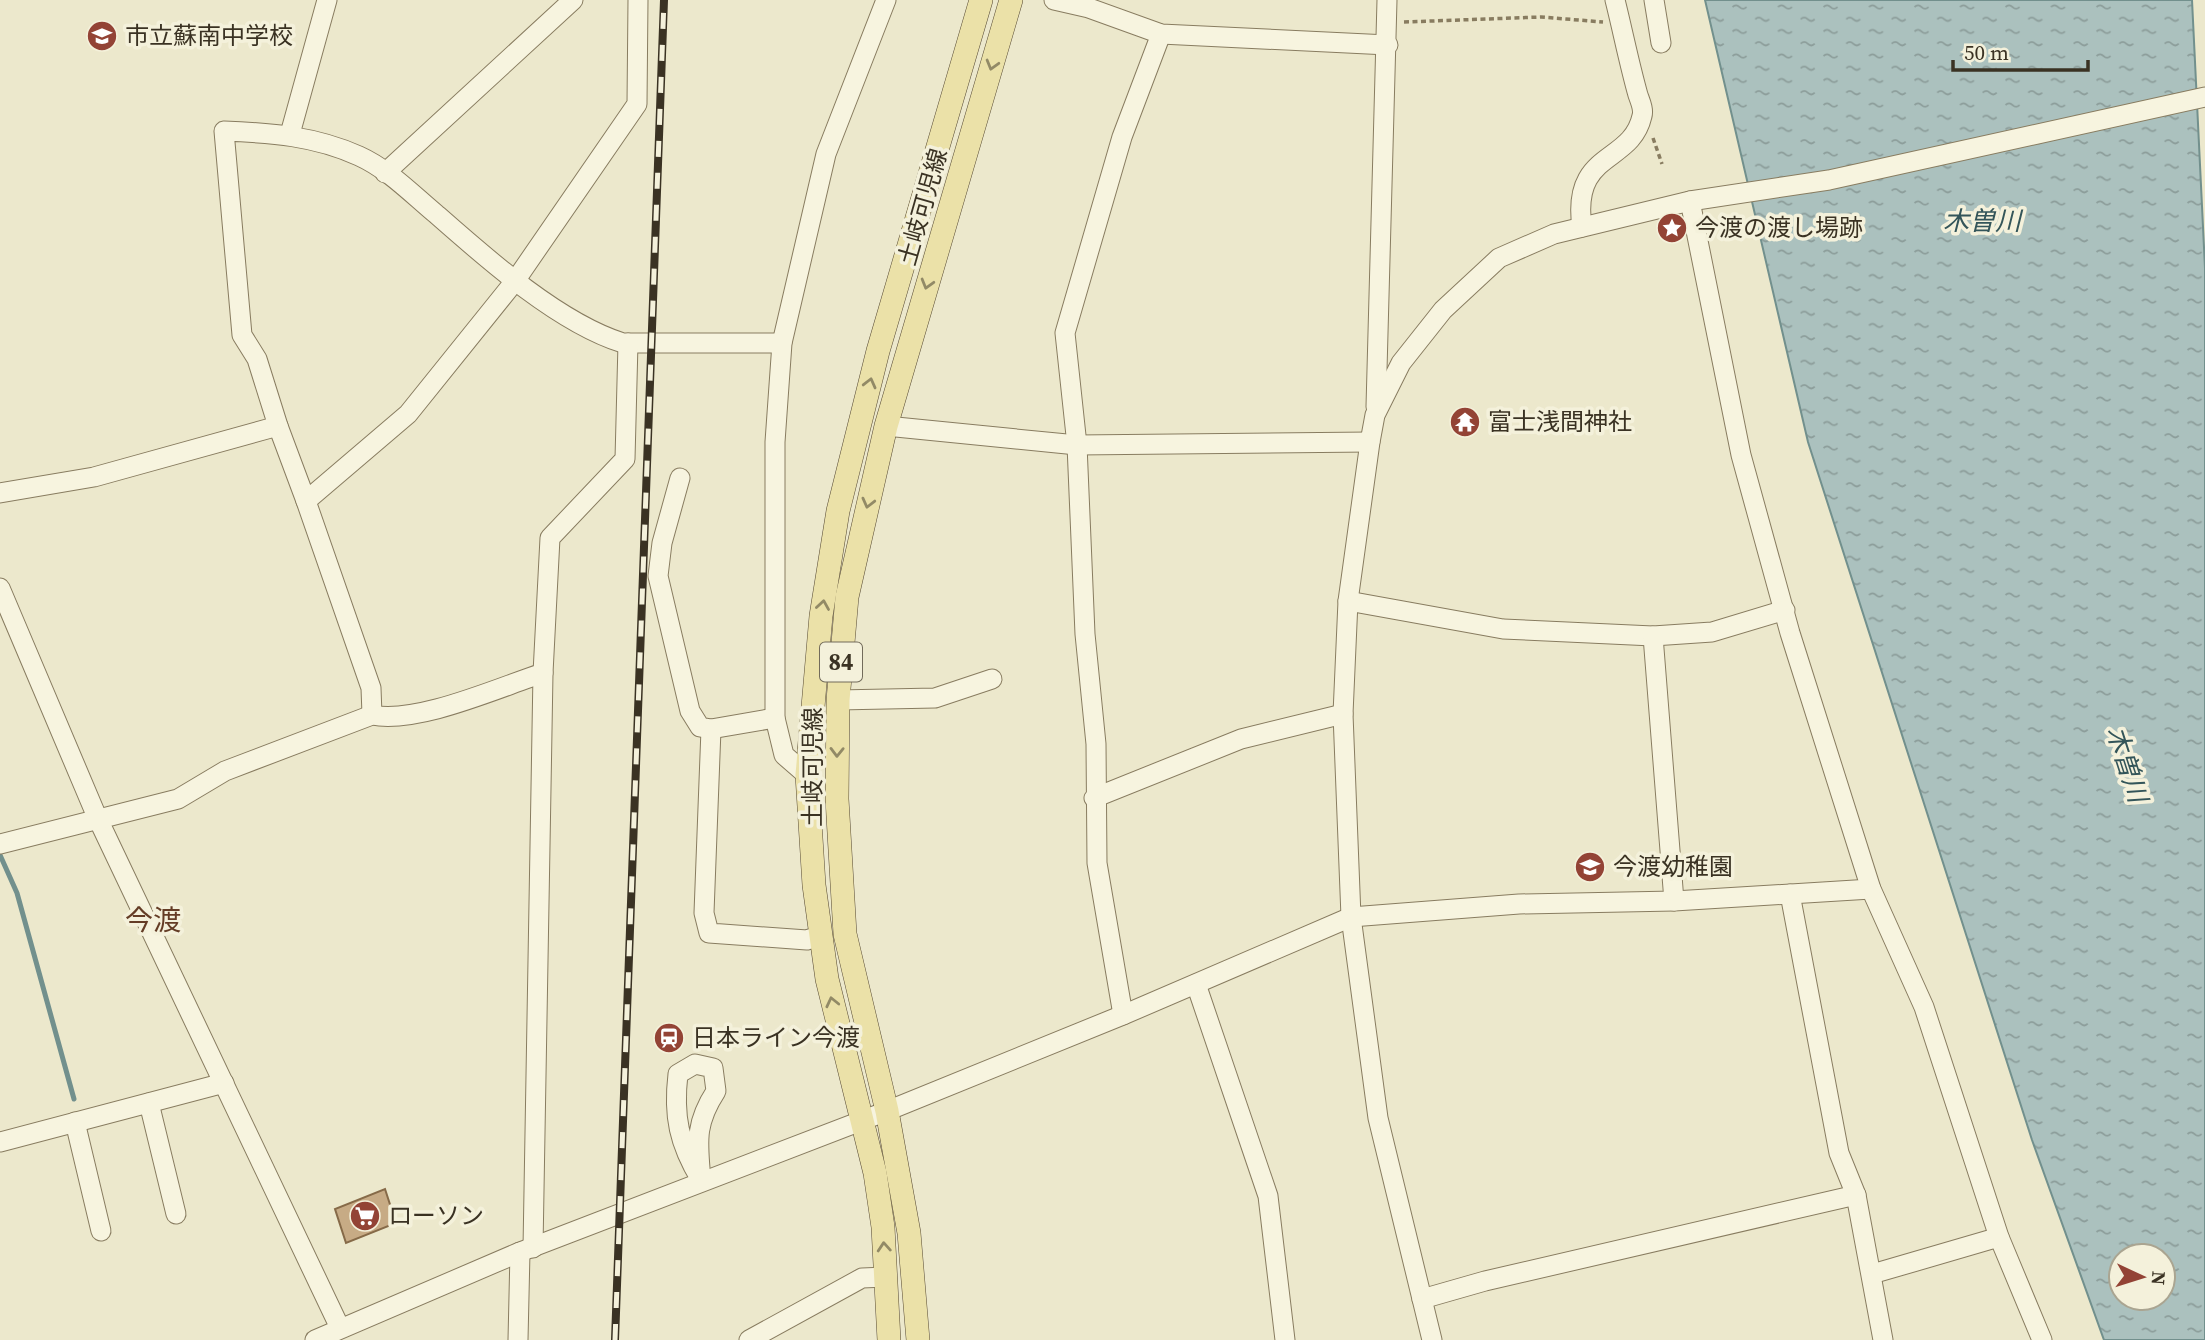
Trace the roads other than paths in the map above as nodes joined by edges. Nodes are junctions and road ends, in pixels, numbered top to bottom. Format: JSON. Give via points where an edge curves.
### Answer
{"nodes":[{"id":1,"x":327,"y":0,"type":"edge"},
{"id":2,"x":573,"y":0,"type":"edge"},
{"id":3,"x":638,"y":0,"type":"edge"},
{"id":4,"x":886,"y":0,"type":"edge"},
{"id":5,"x":981,"y":0,"type":"edge"},
{"id":6,"x":1012,"y":0,"type":"edge"},
{"id":7,"x":1054,"y":0,"type":"edge"},
{"id":8,"x":1387,"y":0,"type":"edge"},
{"id":9,"x":1615,"y":0,"type":"edge"},
{"id":10,"x":1654,"y":0,"type":"edge"},
{"id":11,"x":1161,"y":34,"type":"junction"},
{"id":12,"x":1661,"y":43,"type":"dead end"},
{"id":13,"x":1388,"y":45,"type":"junction"},
{"id":14,"x":2205,"y":97,"type":"edge"},
{"id":15,"x":290,"y":134,"type":"junction"},
{"id":16,"x":385,"y":173,"type":"junction"},
{"id":17,"x":1690,"y":201,"type":"junction"},
{"id":18,"x":1583,"y":227,"type":"junction"},
{"id":19,"x":515,"y":281,"type":"junction"},
{"id":20,"x":628,"y":343,"type":"junction"},
{"id":21,"x":782,"y":343,"type":"junction"},
{"id":22,"x":1375,"y":415,"type":"junction"},
{"id":23,"x":278,"y":426,"type":"junction"},
{"id":24,"x":886,"y":426,"type":"junction"},
{"id":25,"x":1370,"y":442,"type":"junction"},
{"id":26,"x":1077,"y":445,"type":"junction"},
{"id":27,"x":680,"y":478,"type":"dead end"},
{"id":28,"x":0,"y":493,"type":"edge"},
{"id":29,"x":306,"y":501,"type":"junction"},
{"id":30,"x":0,"y":588,"type":"edge"},
{"id":31,"x":1348,"y":601,"type":"junction"},
{"id":32,"x":1785,"y":610,"type":"junction"},
{"id":33,"x":1653,"y":636,"type":"junction"},
{"id":34,"x":543,"y":673,"type":"junction"},
{"id":35,"x":992,"y":679,"type":"dead end"},
{"id":36,"x":838,"y":700,"type":"junction"},
{"id":37,"x":1343,"y":714,"type":"junction"},
{"id":38,"x":372,"y":715,"type":"junction"},
{"id":39,"x":775,"y":718,"type":"junction"},
{"id":40,"x":711,"y":729,"type":"junction"},
{"id":41,"x":807,"y":775,"type":"junction"},
{"id":42,"x":1094,"y":798,"type":"junction"},
{"id":43,"x":97,"y":817,"type":"junction"},
{"id":44,"x":0,"y":844,"type":"edge"},
{"id":45,"x":1871,"y":889,"type":"junction"},
{"id":46,"x":1790,"y":894,"type":"junction"},
{"id":47,"x":1674,"y":901,"type":"junction"},
{"id":48,"x":1351,"y":917,"type":"junction"},
{"id":49,"x":821,"y":935,"type":"junction"},
{"id":50,"x":1196,"y":984,"type":"junction"},
{"id":51,"x":1123,"y":1015,"type":"junction"},
{"id":52,"x":224,"y":1083,"type":"junction"},
{"id":53,"x":675,"y":1100,"type":"junction"},
{"id":54,"x":149,"y":1103,"type":"junction"},
{"id":55,"x":705,"y":1109,"type":"junction"},
{"id":56,"x":887,"y":1111,"type":"junction"},
{"id":57,"x":863,"y":1118,"type":"junction"},
{"id":58,"x":75,"y":1122,"type":"junction"},
{"id":59,"x":0,"y":1142,"type":"edge"},
{"id":60,"x":701,"y":1180,"type":"junction"},
{"id":61,"x":1856,"y":1195,"type":"junction"},
{"id":62,"x":176,"y":1214,"type":"dead end"},
{"id":63,"x":101,"y":1231,"type":"dead end"},
{"id":64,"x":1999,"y":1237,"type":"junction"},
{"id":65,"x":526,"y":1250,"type":"junction"},
{"id":66,"x":1872,"y":1274,"type":"junction"},
{"id":67,"x":886,"y":1277,"type":"junction"},
{"id":68,"x":1422,"y":1299,"type":"junction"},
{"id":69,"x":340,"y":1328,"type":"junction"},
{"id":70,"x":315,"y":1340,"type":"edge"},
{"id":71,"x":518,"y":1340,"type":"edge"},
{"id":72,"x":749,"y":1340,"type":"edge"},
{"id":73,"x":889,"y":1340,"type":"edge"},
{"id":74,"x":918,"y":1340,"type":"edge"},
{"id":75,"x":1285,"y":1340,"type":"edge"},
{"id":76,"x":1432,"y":1340,"type":"edge"},
{"id":77,"x":1883,"y":1340,"type":"edge"},
{"id":78,"x":2042,"y":1340,"type":"edge"}],
"edges":[{"from":1,"to":15,"type":"street"},
{"from":2,"to":16,"type":"street"},
{"from":3,"to":19,"type":"street","via":[[637,104]]},
{"from":4,"to":21,"type":"street","via":[[825,154]]},
{"from":41,"to":5,"type":"main road","name":"土岐可児線","number":"84","one_way":true,"via":[[821,616],[838,511],[878,351]]},
{"from":6,"to":24,"type":"main road","name":"土岐可児線","number":"84","one_way":true},
{"from":7,"to":11,"type":"street"},
{"from":8,"to":13,"type":"street"},
{"from":9,"to":18,"type":"street","via":[[1643,113],[1634,135],[1592,169],[1584,183]]},
{"from":10,"to":12,"type":"street"},
{"from":11,"to":13,"type":"street"},
{"from":11,"to":26,"type":"street","via":[[1122,137],[1065,333]]},
{"from":13,"to":22,"type":"street"},
{"from":14,"to":17,"type":"street","via":[[1829,180]]},
{"from":15,"to":16,"type":"street","via":[[360,157]]},
{"from":15,"to":23,"type":"street","via":[[224,131],[242,335],[257,359]]},
{"from":16,"to":19,"type":"street"},
{"from":17,"to":18,"type":"street"},
{"from":17,"to":32,"type":"street","via":[[1741,455]]},
{"from":18,"to":22,"type":"street","via":[[1499,258],[1443,310],[1401,363]]},
{"from":19,"to":20,"type":"street","via":[[602,337]]},
{"from":19,"to":29,"type":"street","via":[[408,414]]},
{"from":20,"to":21,"type":"street"},
{"from":20,"to":34,"type":"street","via":[[625,459],[550,538]]},
{"from":21,"to":39,"type":"street","via":[[775,442]]},
{"from":22,"to":25,"type":"street"},
{"from":23,"to":28,"type":"street","via":[[94,477]]},
{"from":23,"to":29,"type":"street"},
{"from":24,"to":26,"type":"street"},
{"from":24,"to":36,"type":"main road","name":"土岐可児線","number":"84","one_way":true,"via":[[847,597]]},
{"from":25,"to":26,"type":"street"},
{"from":25,"to":31,"type":"street"},
{"from":26,"to":42,"type":"street","via":[[1085,635],[1096,744]]},
{"from":27,"to":40,"type":"street","via":[[658,576],[690,711],[701,727]]},
{"from":29,"to":38,"type":"street","via":[[371,688]]},
{"from":30,"to":43,"type":"street"},
{"from":31,"to":33,"type":"street","via":[[1503,629]]},
{"from":31,"to":37,"type":"street"},
{"from":32,"to":33,"type":"street","via":[[1712,632]]},
{"from":32,"to":45,"type":"street"},
{"from":33,"to":47,"type":"street"},
{"from":34,"to":38,"type":"street","via":[[419,713],[389,719]]},
{"from":34,"to":65,"type":"street"},
{"from":35,"to":36,"type":"street","via":[[935,698]]},
{"from":36,"to":56,"type":"main road","name":"土岐可児線","number":"84","one_way":true,"via":[[837,799],[845,934]]},
{"from":37,"to":42,"type":"street","via":[[1241,739]]},
{"from":37,"to":48,"type":"street"},
{"from":38,"to":43,"type":"street","via":[[225,771],[178,799]]},
{"from":39,"to":40,"type":"street"},
{"from":39,"to":41,"type":"street","via":[[784,755]]},
{"from":40,"to":49,"type":"street","via":[[704,913],[709,933],[807,940]]},
{"from":41,"to":49,"type":"main road","name":"土岐可児線","number":"84"},
{"from":42,"to":51,"type":"street","via":[[1098,875]]},
{"from":43,"to":44,"type":"street"},
{"from":43,"to":52,"type":"street"},
{"from":45,"to":46,"type":"street"},
{"from":45,"to":64,"type":"street","via":[[1924,1007]]},
{"from":46,"to":47,"type":"street"},
{"from":46,"to":61,"type":"street","via":[[1839,1153]]},
{"from":47,"to":48,"type":"street","via":[[1519,904]]},
{"from":48,"to":50,"type":"street"},
{"from":48,"to":68,"type":"street","via":[[1378,1118]]},
{"from":57,"to":49,"type":"main road","name":"土岐可児線","number":"84","one_way":true,"via":[[848,1073]]},
{"from":50,"to":51,"type":"street"},
{"from":50,"to":75,"type":"street","via":[[1268,1196]]},
{"from":51,"to":56,"type":"street"},
{"from":52,"to":54,"type":"street"},
{"from":52,"to":69,"type":"street"},
{"from":53,"to":55,"type":"street","via":[[691,1109]]},
{"from":53,"to":55,"type":"street","via":[[678,1074],[695,1064],[713,1068],[716,1091]]},
{"from":53,"to":60,"type":"street","via":[[684,1152]]},
{"from":54,"to":58,"type":"street"},
{"from":54,"to":62,"type":"street"},
{"from":55,"to":60,"type":"street","via":[[697,1132]]},
{"from":56,"to":57,"type":"street"},
{"from":56,"to":74,"type":"main road","name":"土岐可児線","number":"84","via":[[909,1233]]},
{"from":57,"to":60,"type":"street"},
{"from":67,"to":57,"type":"main road","name":"土岐可児線","number":"84","one_way":true,"via":[[877,1187]]},
{"from":58,"to":59,"type":"street"},
{"from":58,"to":63,"type":"street"},
{"from":60,"to":65,"type":"street"},
{"from":61,"to":66,"type":"street"},
{"from":61,"to":68,"type":"street"},
{"from":64,"to":66,"type":"street"},
{"from":64,"to":78,"type":"street"},
{"from":65,"to":69,"type":"street"},
{"from":65,"to":71,"type":"street"},
{"from":66,"to":77,"type":"street"},
{"from":67,"to":72,"type":"street","via":[[862,1278]]},
{"from":67,"to":73,"type":"main road","name":"土岐可児線","number":"84"},
{"from":68,"to":76,"type":"street"},
{"from":69,"to":70,"type":"street"}]}
